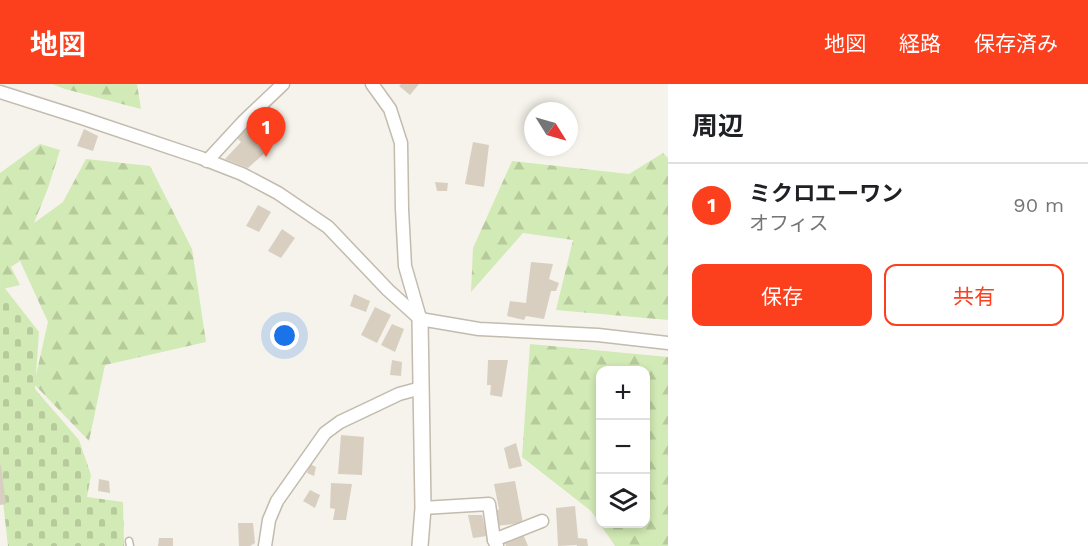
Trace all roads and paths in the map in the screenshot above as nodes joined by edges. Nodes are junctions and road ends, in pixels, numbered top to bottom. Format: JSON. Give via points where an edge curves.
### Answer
{"nodes":[{"id":1,"x":283,"y":84,"type":"edge"},
{"id":2,"x":372,"y":84,"type":"edge"},
{"id":3,"x":0,"y":92,"type":"edge"},
{"id":4,"x":207,"y":161,"type":"junction"},
{"id":5,"x":420,"y":319,"type":"junction"},
{"id":6,"x":668,"y":343,"type":"edge"},
{"id":7,"x":421,"y":388,"type":"junction"},
{"id":8,"x":423,"y":508,"type":"junction"},
{"id":9,"x":542,"y":521,"type":"dead end"},
{"id":10,"x":496,"y":543,"type":"edge"},
{"id":11,"x":265,"y":546,"type":"edge"},
{"id":12,"x":420,"y":546,"type":"edge"}],
"edges":[{"from":1,"to":4,"type":"street"},
{"from":2,"to":5,"type":"street","via":[[390,109],[401,143],[405,266]]},
{"from":3,"to":4,"type":"street"},
{"from":4,"to":5,"type":"street","via":[[279,193],[328,226]]},
{"from":5,"to":6,"type":"street","via":[[479,329]]},
{"from":5,"to":7,"type":"street"},
{"from":7,"to":8,"type":"street"},
{"from":7,"to":11,"type":"street","via":[[399,394],[325,433],[277,501]]},
{"from":8,"to":10,"type":"street","via":[[489,504]]},
{"from":8,"to":12,"type":"street"},
{"from":9,"to":10,"type":"street"}]}
